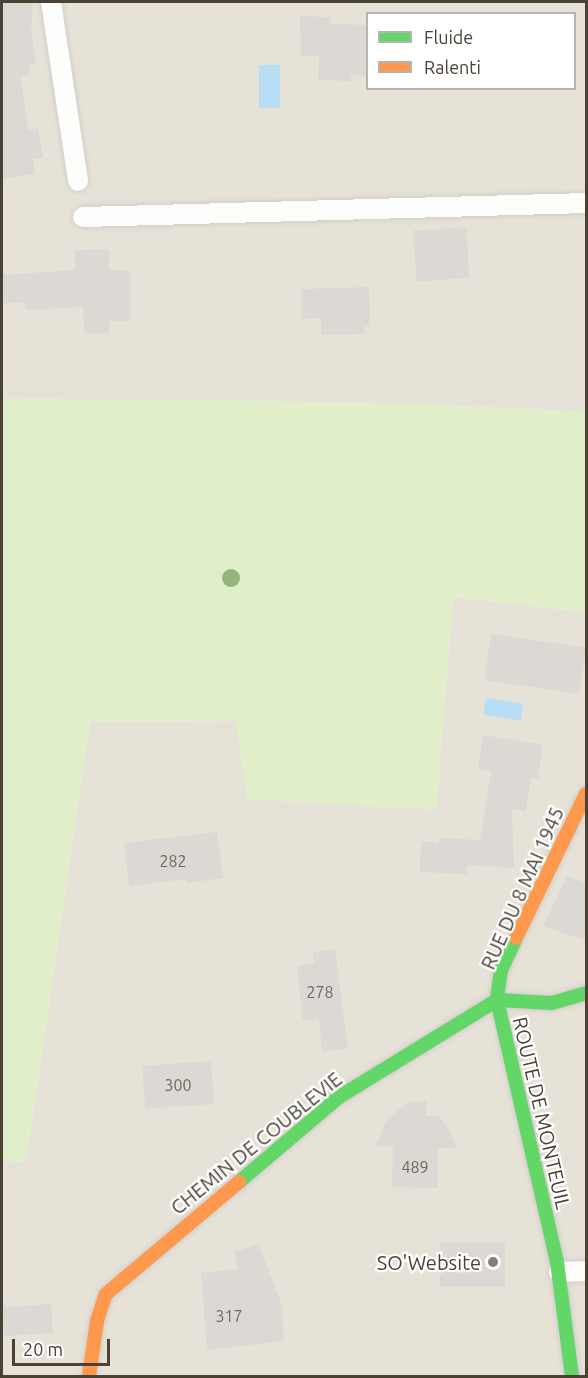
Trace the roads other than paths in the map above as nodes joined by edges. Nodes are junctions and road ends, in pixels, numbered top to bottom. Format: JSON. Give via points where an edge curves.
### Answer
{"nodes":[{"id":1,"x":51,"y":2,"type":"edge"},
{"id":2,"x":78,"y":181,"type":"dead end"},
{"id":3,"x":586,"y":203,"type":"edge"},
{"id":4,"x":83,"y":217,"type":"dead end"},
{"id":5,"x":586,"y":794,"type":"edge"},
{"id":6,"x":586,"y":993,"type":"edge"},
{"id":7,"x":497,"y":1000,"type":"junction"},
{"id":8,"x":586,"y":1271,"type":"edge"},
{"id":9,"x":559,"y":1272,"type":"junction"},
{"id":10,"x":89,"y":1377,"type":"edge"},
{"id":11,"x":572,"y":1377,"type":"edge"}],
"edges":[{"from":1,"to":2,"type":"lane"},
{"from":3,"to":4,"type":"lane"},
{"from":5,"to":7,"type":"street","name":"RUE DU 8 MAI 1945","via":[[501,970]]},
{"from":6,"to":7,"type":"street","via":[[552,1003]]},
{"from":7,"to":9,"type":"street","name":"ROUTE DE MONTEUIL"},
{"from":7,"to":10,"type":"street","name":"CHEMIN DE COUBLEVIE","via":[[339,1097],[106,1294],[97,1321]]},
{"from":8,"to":9,"type":"lane"},
{"from":9,"to":11,"type":"street","name":"ROUTE DE MONTEUIL"}]}
